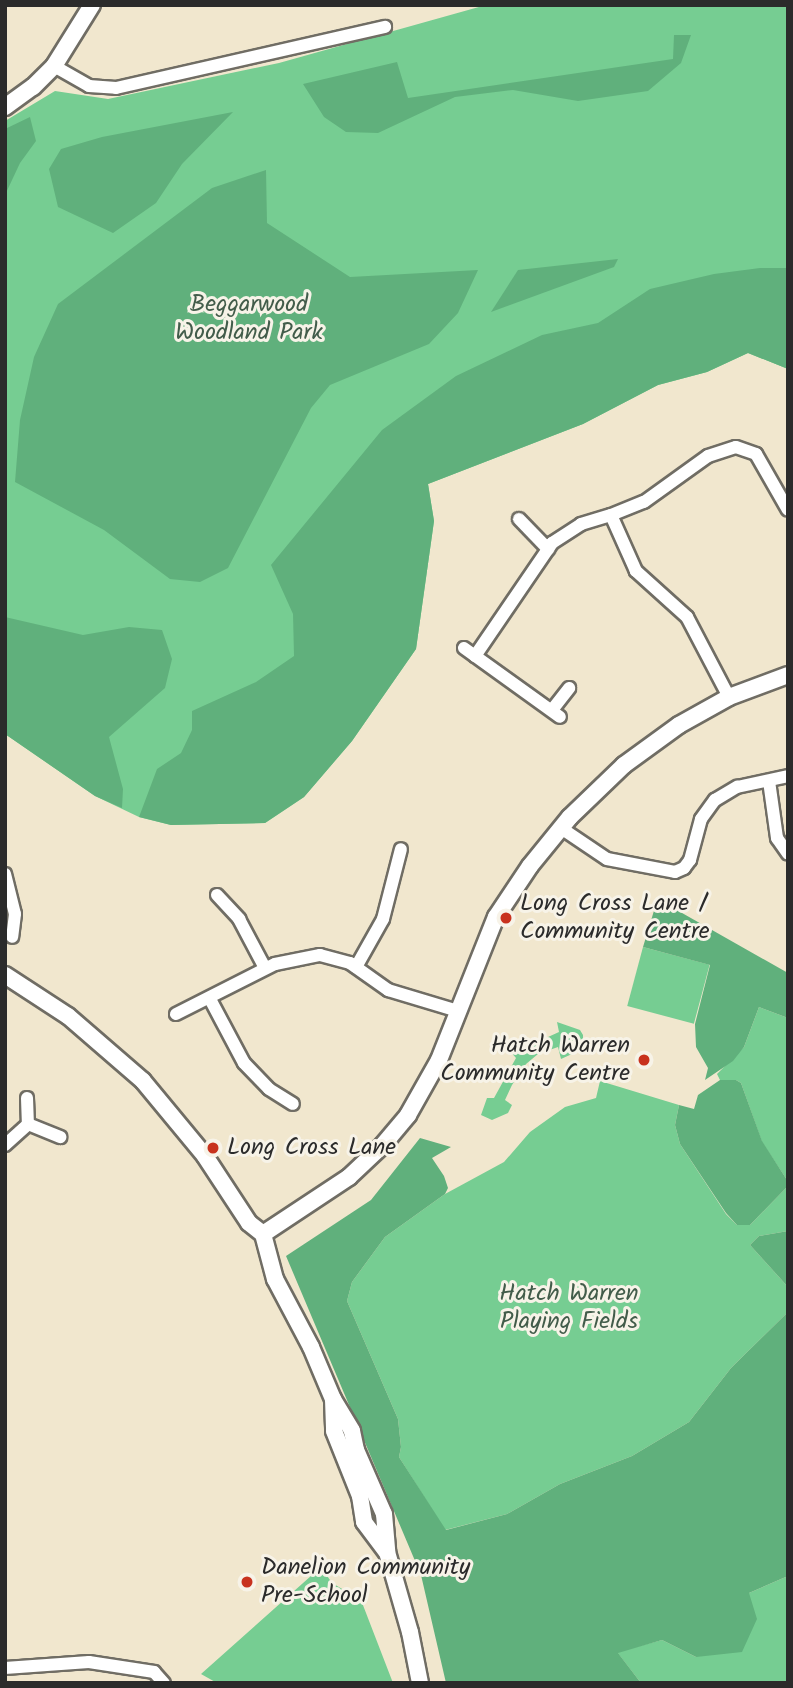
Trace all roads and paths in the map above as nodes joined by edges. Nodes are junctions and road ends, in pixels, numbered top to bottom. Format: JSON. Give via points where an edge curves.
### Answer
{"nodes":[{"id":1,"x":92,"y":5,"type":"edge"},
{"id":2,"x":385,"y":27,"type":"dead end"},
{"id":3,"x":54,"y":66,"type":"junction"},
{"id":4,"x":5,"y":107,"type":"edge"},
{"id":5,"x":788,"y":510,"type":"edge"},
{"id":6,"x":611,"y":515,"type":"junction"},
{"id":7,"x":519,"y":519,"type":"dead end"},
{"id":8,"x":548,"y":549,"type":"junction"},
{"id":9,"x":464,"y":648,"type":"dead end"},
{"id":10,"x":475,"y":656,"type":"junction"},
{"id":11,"x":788,"y":675,"type":"edge"},
{"id":12,"x":569,"y":688,"type":"dead end"},
{"id":13,"x":729,"y":696,"type":"junction"},
{"id":14,"x":788,"y":776,"type":"edge"},
{"id":15,"x":769,"y":781,"type":"junction"},
{"id":16,"x":561,"y":828,"type":"junction"},
{"id":17,"x":401,"y":849,"type":"dead end"},
{"id":18,"x":788,"y":854,"type":"edge"},
{"id":19,"x":5,"y":874,"type":"edge"},
{"id":20,"x":217,"y":895,"type":"dead end"},
{"id":21,"x":12,"y":937,"type":"dead end"},
{"id":22,"x":356,"y":967,"type":"junction"},
{"id":23,"x":265,"y":968,"type":"junction"},
{"id":24,"x":5,"y":975,"type":"edge"},
{"id":25,"x":210,"y":999,"type":"junction"},
{"id":26,"x":458,"y":1011,"type":"junction"},
{"id":27,"x":176,"y":1014,"type":"dead end"},
{"id":28,"x":27,"y":1098,"type":"dead end"},
{"id":29,"x":293,"y":1104,"type":"dead end"},
{"id":30,"x":28,"y":1124,"type":"junction"},
{"id":31,"x":60,"y":1137,"type":"dead end"},
{"id":32,"x":5,"y":1146,"type":"edge"},
{"id":33,"x":263,"y":1234,"type":"junction"},
{"id":34,"x":5,"y":1668,"type":"edge"},
{"id":35,"x":164,"y":1683,"type":"edge"},
{"id":36,"x":420,"y":1683,"type":"edge"}],
"edges":[{"from":1,"to":3,"type":"street"},
{"from":2,"to":3,"type":"street","via":[[116,88],[89,86]]},
{"from":3,"to":4,"type":"street"},
{"from":5,"to":6,"type":"street","via":[[756,454],[736,447],[708,456],[644,502]]},
{"from":6,"to":8,"type":"street","via":[[573,529]]},
{"from":6,"to":13,"type":"street","via":[[636,571],[687,617]]},
{"from":7,"to":8,"type":"street"},
{"from":8,"to":10,"type":"street"},
{"from":9,"to":10,"type":"street"},
{"from":10,"to":12,"type":"street","via":[[556,713]]},
{"from":11,"to":13,"type":"street"},
{"from":13,"to":16,"type":"street","via":[[641,751]]},
{"from":14,"to":15,"type":"street"},
{"from":15,"to":16,"type":"street","via":[[737,787],[715,800],[701,820],[690,860],[675,872],[607,859]]},
{"from":15,"to":18,"type":"street","via":[[777,838]]},
{"from":16,"to":26,"type":"street","via":[[496,917]]},
{"from":17,"to":22,"type":"street","via":[[383,919]]},
{"from":19,"to":21,"type":"street","via":[[15,914]]},
{"from":20,"to":23,"type":"street","via":[[239,919]]},
{"from":22,"to":23,"type":"street","via":[[320,956]]},
{"from":22,"to":26,"type":"street","via":[[388,990]]},
{"from":23,"to":25,"type":"street"},
{"from":24,"to":33,"type":"street","via":[[68,1016],[144,1081],[205,1156],[249,1223]]},
{"from":25,"to":27,"type":"street"},
{"from":25,"to":29,"type":"street","via":[[244,1063],[269,1089]]},
{"from":26,"to":33,"type":"street","via":[[432,1076],[383,1145],[332,1191]]},
{"from":28,"to":30,"type":"street"},
{"from":30,"to":31,"type":"street"},
{"from":30,"to":32,"type":"street"},
{"from":33,"to":36,"type":"street","via":[[275,1279],[352,1431],[384,1514],[387,1552]]},
{"from":34,"to":35,"type":"street","via":[[89,1662],[154,1672]]}]}
